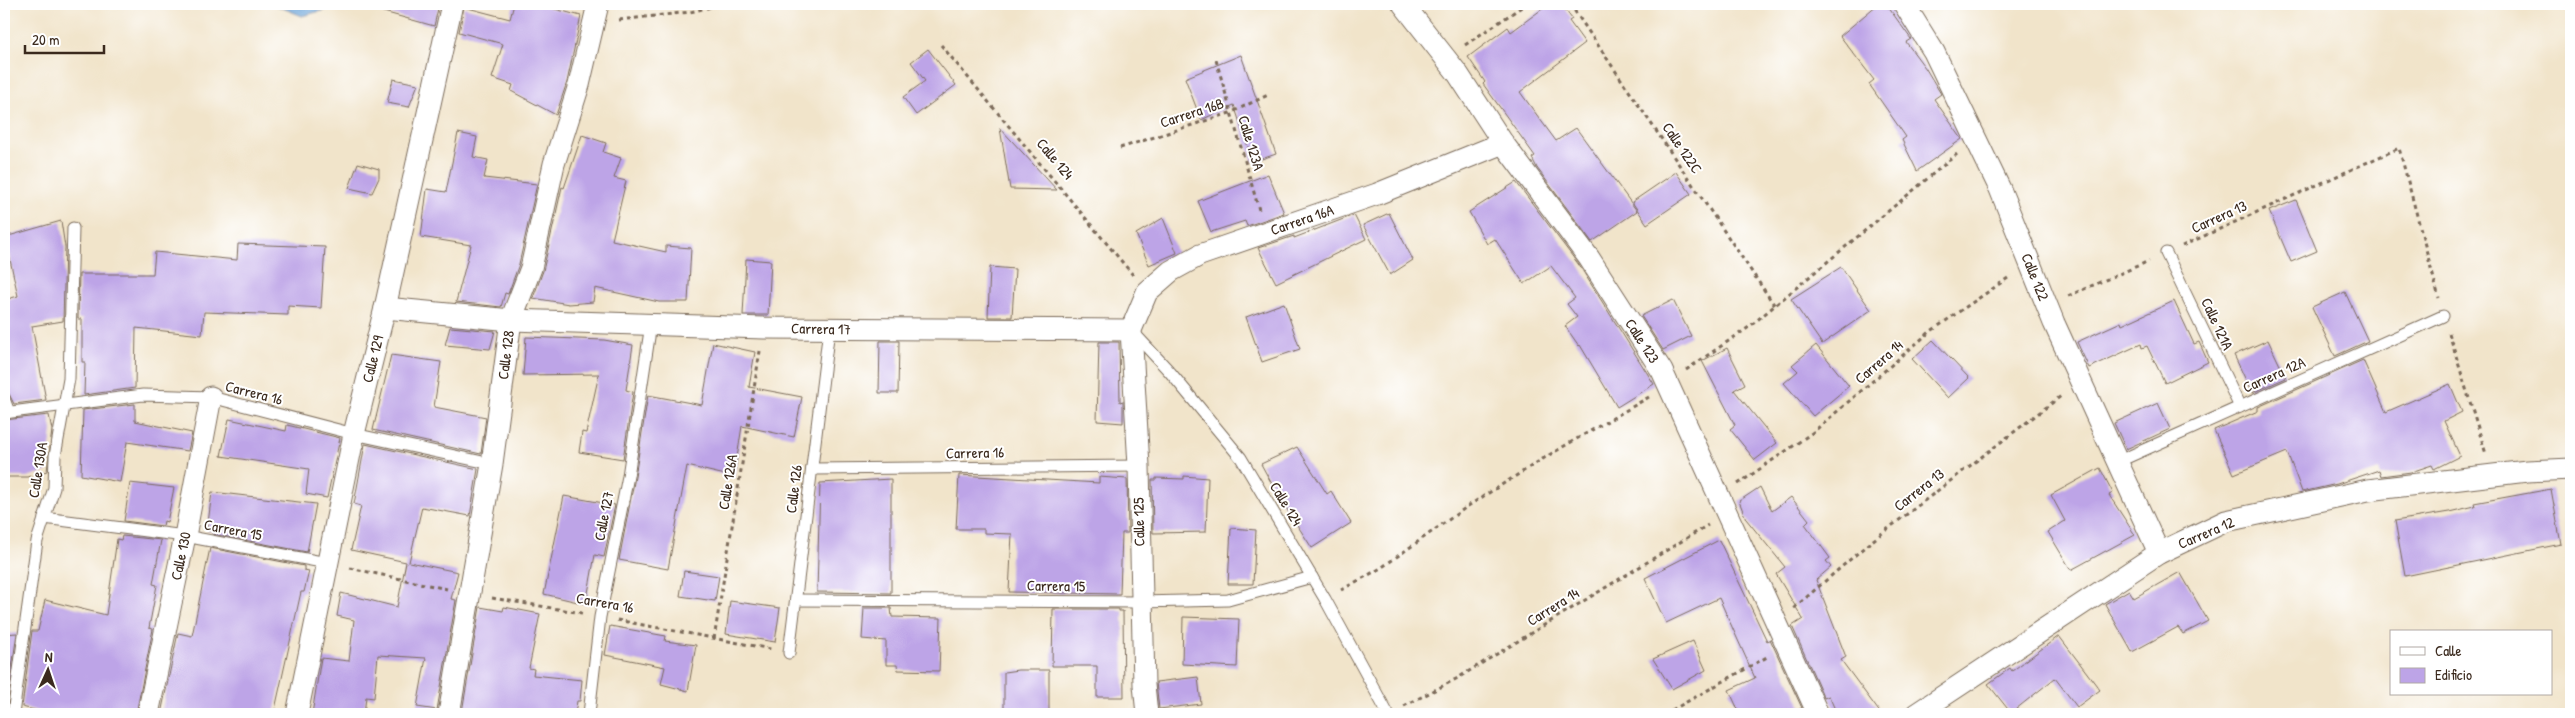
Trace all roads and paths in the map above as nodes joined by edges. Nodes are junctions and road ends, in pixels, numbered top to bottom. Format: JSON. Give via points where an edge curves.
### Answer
{"nodes":[{"id":1,"x":452,"y":4,"type":"edge"},
{"id":2,"x":724,"y":4,"type":"edge"},
{"id":3,"x":1403,"y":4,"type":"edge"},
{"id":4,"x":1526,"y":4,"type":"edge"},
{"id":5,"x":1570,"y":4,"type":"edge"},
{"id":6,"x":1904,"y":4,"type":"edge"},
{"id":7,"x":596,"y":13,"type":"edge"},
{"id":8,"x":941,"y":45,"type":"dead end"},
{"id":9,"x":1446,"y":58,"type":"junction"},
{"id":10,"x":1216,"y":60,"type":"dead end"},
{"id":11,"x":1270,"y":94,"type":"dead end"},
{"id":12,"x":1230,"y":113,"type":"junction"},
{"id":13,"x":1503,"y":143,"type":"junction"},
{"id":14,"x":1120,"y":148,"type":"dead end"},
{"id":15,"x":2399,"y":148,"type":"dead end"},
{"id":16,"x":73,"y":228,"type":"dead end"},
{"id":17,"x":1266,"y":232,"type":"junction"},
{"id":18,"x":2166,"y":253,"type":"junction"},
{"id":19,"x":2030,"y":262,"type":"junction"},
{"id":20,"x":1147,"y":292,"type":"junction"},
{"id":21,"x":2047,"y":305,"type":"junction"},
{"id":22,"x":1775,"y":306,"type":"dead end"},
{"id":23,"x":385,"y":308,"type":"junction"},
{"id":24,"x":2443,"y":316,"type":"dead end"},
{"id":25,"x":511,"y":320,"type":"junction"},
{"id":26,"x":651,"y":324,"type":"junction"},
{"id":27,"x":764,"y":328,"type":"junction"},
{"id":28,"x":829,"y":329,"type":"junction"},
{"id":29,"x":1131,"y":330,"type":"junction"},
{"id":30,"x":2080,"y":381,"type":"junction"},
{"id":31,"x":211,"y":397,"type":"junction"},
{"id":32,"x":4,"y":399,"type":"edge"},
{"id":33,"x":65,"y":404,"type":"junction"},
{"id":34,"x":2240,"y":407,"type":"junction"},
{"id":35,"x":7,"y":413,"type":"edge"},
{"id":36,"x":354,"y":434,"type":"junction"},
{"id":37,"x":2117,"y":462,"type":"junction"},
{"id":38,"x":492,"y":464,"type":"junction"},
{"id":39,"x":1139,"y":466,"type":"junction"},
{"id":40,"x":2571,"y":469,"type":"edge"},
{"id":41,"x":812,"y":470,"type":"junction"},
{"id":42,"x":1723,"y":506,"type":"junction"},
{"id":43,"x":44,"y":518,"type":"junction"},
{"id":44,"x":185,"y":536,"type":"junction"},
{"id":45,"x":2159,"y":554,"type":"junction"},
{"id":46,"x":327,"y":563,"type":"junction"},
{"id":47,"x":1312,"y":577,"type":"junction"},
{"id":48,"x":470,"y":594,"type":"junction"},
{"id":49,"x":796,"y":600,"type":"junction"},
{"id":50,"x":1140,"y":602,"type":"junction"},
{"id":51,"x":600,"y":616,"type":"junction"},
{"id":52,"x":1777,"y":623,"type":"junction"},
{"id":53,"x":714,"y":638,"type":"junction"},
{"id":54,"x":1787,"y":645,"type":"junction"},
{"id":55,"x":789,"y":653,"type":"joint"},
{"id":56,"x":13,"y":714,"type":"edge"},
{"id":57,"x":148,"y":714,"type":"edge"},
{"id":58,"x":297,"y":714,"type":"edge"},
{"id":59,"x":449,"y":714,"type":"edge"},
{"id":60,"x":589,"y":714,"type":"edge"},
{"id":61,"x":1147,"y":714,"type":"edge"},
{"id":62,"x":1388,"y":714,"type":"edge"},
{"id":63,"x":1665,"y":714,"type":"edge"},
{"id":64,"x":1818,"y":714,"type":"edge"},
{"id":65,"x":1916,"y":714,"type":"edge"}],
"edges":[{"from":1,"to":23,"type":"street","name":"Calle 129"},
{"from":2,"to":7,"type":"path","via":[[690,12]]},
{"from":3,"to":9,"type":"street","name":"Calle 123"},
{"from":4,"to":9,"type":"path"},
{"from":5,"to":22,"type":"path","name":"Calle 122C"},
{"from":6,"to":19,"type":"street","name":"Calle 122","via":[[1942,69],[2000,189]]},
{"from":7,"to":25,"type":"street","name":"Calle 128","via":[[579,86],[554,164],[531,268]]},
{"from":8,"to":20,"type":"path","name":"Calle 124"},
{"from":9,"to":13,"type":"street","name":"Calle 123"},
{"from":10,"to":12,"type":"path","name":"Calle 123A"},
{"from":11,"to":12,"type":"path","name":"Carrera 16B"},
{"from":12,"to":14,"type":"path","name":"Carrera 16B"},
{"from":12,"to":17,"type":"path","name":"Calle 123A"},
{"from":13,"to":17,"type":"street","name":"Carrera 16A","via":[[1377,194]]},
{"from":13,"to":42,"type":"street","name":"Calle 123","via":[[1589,258],[1662,371]]},
{"from":15,"to":18,"type":"path","name":"Carrera 13"},
{"from":16,"to":33,"type":"lane","name":"Calle 130A","via":[[69,379]]},
{"from":17,"to":20,"type":"street","name":"Carrera 16A","via":[[1188,260]]},
{"from":18,"to":21,"type":"path","name":"Carrera 13"},
{"from":18,"to":34,"type":"lane","name":"Calle 121A"},
{"from":19,"to":21,"type":"street","name":"Calle 122"},
{"from":19,"to":42,"type":"path","name":"Carrera 14","via":[[1931,331]]},
{"from":20,"to":29,"type":"street","name":"Carrera 16A"},
{"from":21,"to":30,"type":"street","name":"Calle 122"},
{"from":23,"to":25,"type":"street","name":"Carrera 17"},
{"from":23,"to":36,"type":"street","name":"Calle 129"},
{"from":24,"to":34,"type":"lane","name":"Carrera 12A"},
{"from":25,"to":26,"type":"street","name":"Carrera 17"},
{"from":25,"to":38,"type":"street","name":"Calle 128"},
{"from":26,"to":27,"type":"street","name":"Carrera 17"},
{"from":26,"to":51,"type":"lane","name":"Calle 127","via":[[628,476]]},
{"from":27,"to":28,"type":"street","name":"Carrera 17"},
{"from":27,"to":53,"type":"path","name":"Calle 126A"},
{"from":28,"to":29,"type":"street","name":"Carrera 17"},
{"from":28,"to":41,"type":"lane","name":"Calle 126"},
{"from":29,"to":39,"type":"street","name":"Calle 125"},
{"from":29,"to":47,"type":"lane","name":"Calle 124","via":[[1241,458]]},
{"from":30,"to":37,"type":"street","name":"Calle 122"},
{"from":30,"to":52,"type":"path","name":"Carrera 13","via":[[1868,544]]},
{"from":31,"to":33,"type":"lane","name":"Carrera 16","via":[[143,394]]},
{"from":31,"to":36,"type":"lane","name":"Carrera 16"},
{"from":31,"to":44,"type":"street","name":"Calle 130"},
{"from":32,"to":35,"type":"lane"},
{"from":33,"to":35,"type":"lane","name":"Carrera 16"},
{"from":33,"to":43,"type":"lane","name":"Calle 130A","via":[[54,488]]},
{"from":34,"to":37,"type":"lane","name":"Carrera 12A"},
{"from":36,"to":38,"type":"lane","name":"Carrera 16"},
{"from":36,"to":46,"type":"street","name":"Calle 129"},
{"from":37,"to":45,"type":"street","name":"Calle 122"},
{"from":38,"to":48,"type":"street","name":"Calle 128"},
{"from":39,"to":41,"type":"lane","name":"Carrera 16"},
{"from":39,"to":50,"type":"street","name":"Calle 125"},
{"from":40,"to":45,"type":"street","name":"Carrera 12","via":[[2368,490],[2226,521]]},
{"from":41,"to":49,"type":"lane","name":"Calle 126"},
{"from":42,"to":52,"type":"street","name":"Calle 123"},
{"from":42,"to":62,"type":"path","name":"Carrera 14","via":[[1456,679]]},
{"from":43,"to":44,"type":"lane","name":"Carrera 15"},
{"from":43,"to":56,"type":"lane","name":"Calle 130A","via":[[37,541]]},
{"from":44,"to":46,"type":"lane","name":"Carrera 15"},
{"from":44,"to":57,"type":"street","name":"Calle 130"},
{"from":45,"to":65,"type":"street","name":"Carrera 12"},
{"from":46,"to":48,"type":"path","name":"Carrera 16"},
{"from":46,"to":58,"type":"street","name":"Calle 129"},
{"from":47,"to":50,"type":"lane","name":"Carrera 15","via":[[1228,600]]},
{"from":47,"to":62,"type":"lane","name":"Calle 124"},
{"from":48,"to":51,"type":"path","name":"Carrera 16"},
{"from":48,"to":59,"type":"street","name":"Calle 128"},
{"from":49,"to":50,"type":"lane","name":"Carrera 15"},
{"from":49,"to":55,"type":"lane","name":"Calle 126"},
{"from":50,"to":61,"type":"street","name":"Calle 125"},
{"from":51,"to":53,"type":"path","name":"Carrera 16"},
{"from":51,"to":60,"type":"lane","name":"Calle 127"},
{"from":52,"to":54,"type":"street","name":"Calle 123"},
{"from":53,"to":55,"type":"path","name":"Carrera 16"},
{"from":54,"to":63,"type":"path"},
{"from":54,"to":64,"type":"street","name":"Calle 123"}]}
